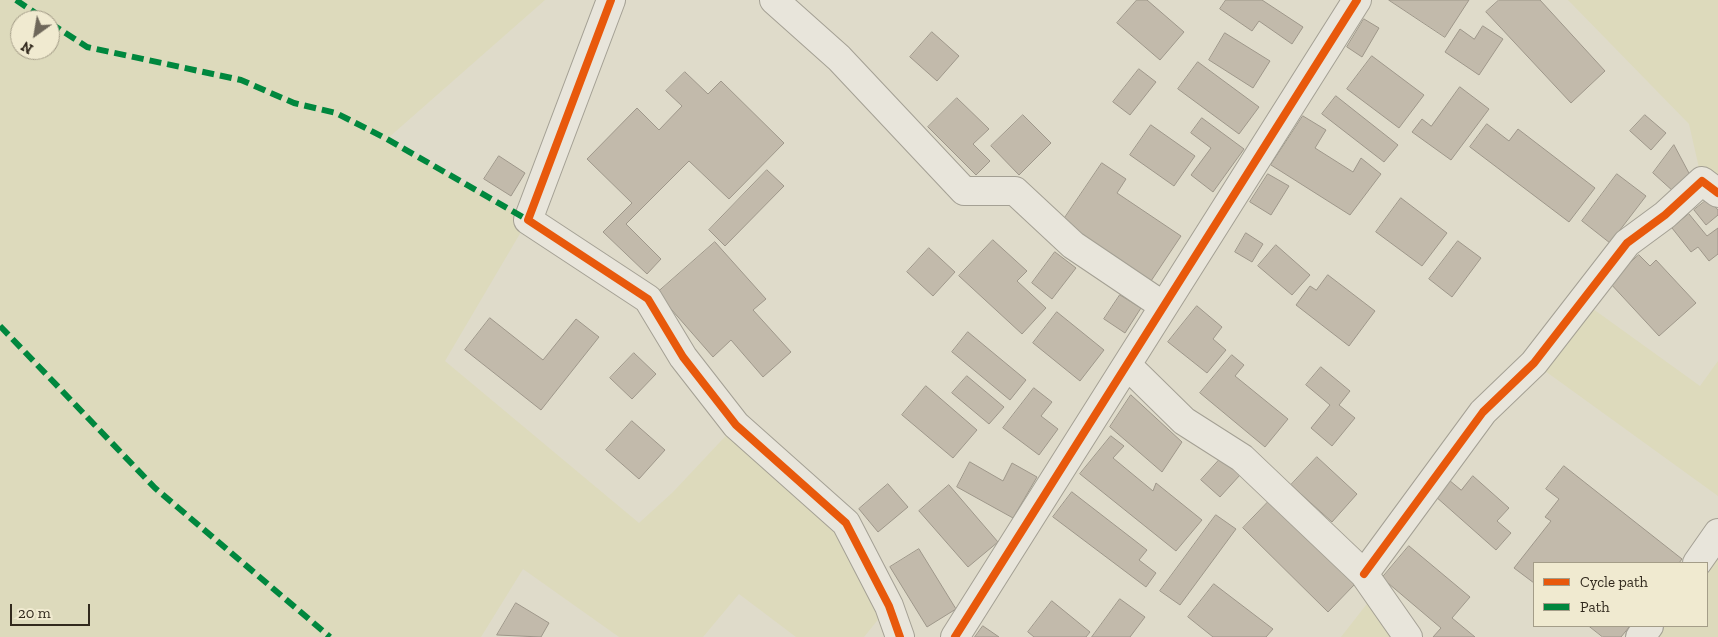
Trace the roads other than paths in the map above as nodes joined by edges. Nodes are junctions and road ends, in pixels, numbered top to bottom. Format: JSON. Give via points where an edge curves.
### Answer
{"nodes":[{"id":1,"x":611,"y":0,"type":"edge"},
{"id":2,"x":774,"y":0,"type":"edge"},
{"id":3,"x":1357,"y":0,"type":"edge"},
{"id":4,"x":1718,"y":193,"type":"edge"},
{"id":5,"x":1162,"y":305,"type":"junction"},
{"id":6,"x":1127,"y":365,"type":"junction"},
{"id":7,"x":1718,"y":533,"type":"edge"},
{"id":8,"x":1698,"y":562,"type":"edge"},
{"id":9,"x":1364,"y":574,"type":"junction"},
{"id":10,"x":1648,"y":627,"type":"edge"},
{"id":11,"x":900,"y":637,"type":"edge"},
{"id":12,"x":955,"y":637,"type":"edge"},
{"id":13,"x":1408,"y":637,"type":"edge"},
{"id":14,"x":1640,"y":637,"type":"edge"}],
"edges":[{"from":1,"to":11,"type":"street","via":[[528,220],[648,299],[684,357],[736,425],[846,523],[889,606]]},
{"from":2,"to":5,"type":"street","via":[[839,58],[964,191],[1015,191],[1072,245]]},
{"from":3,"to":5,"type":"street"},
{"from":4,"to":9,"type":"street","via":[[1702,181],[1665,215],[1627,243],[1534,363],[1483,412]]},
{"from":5,"to":6,"type":"street"},
{"from":6,"to":9,"type":"street","via":[[1184,421],[1242,458]]},
{"from":6,"to":12,"type":"street"},
{"from":7,"to":8,"type":"street"},
{"from":9,"to":13,"type":"street"},
{"from":10,"to":14,"type":"street"}]}
